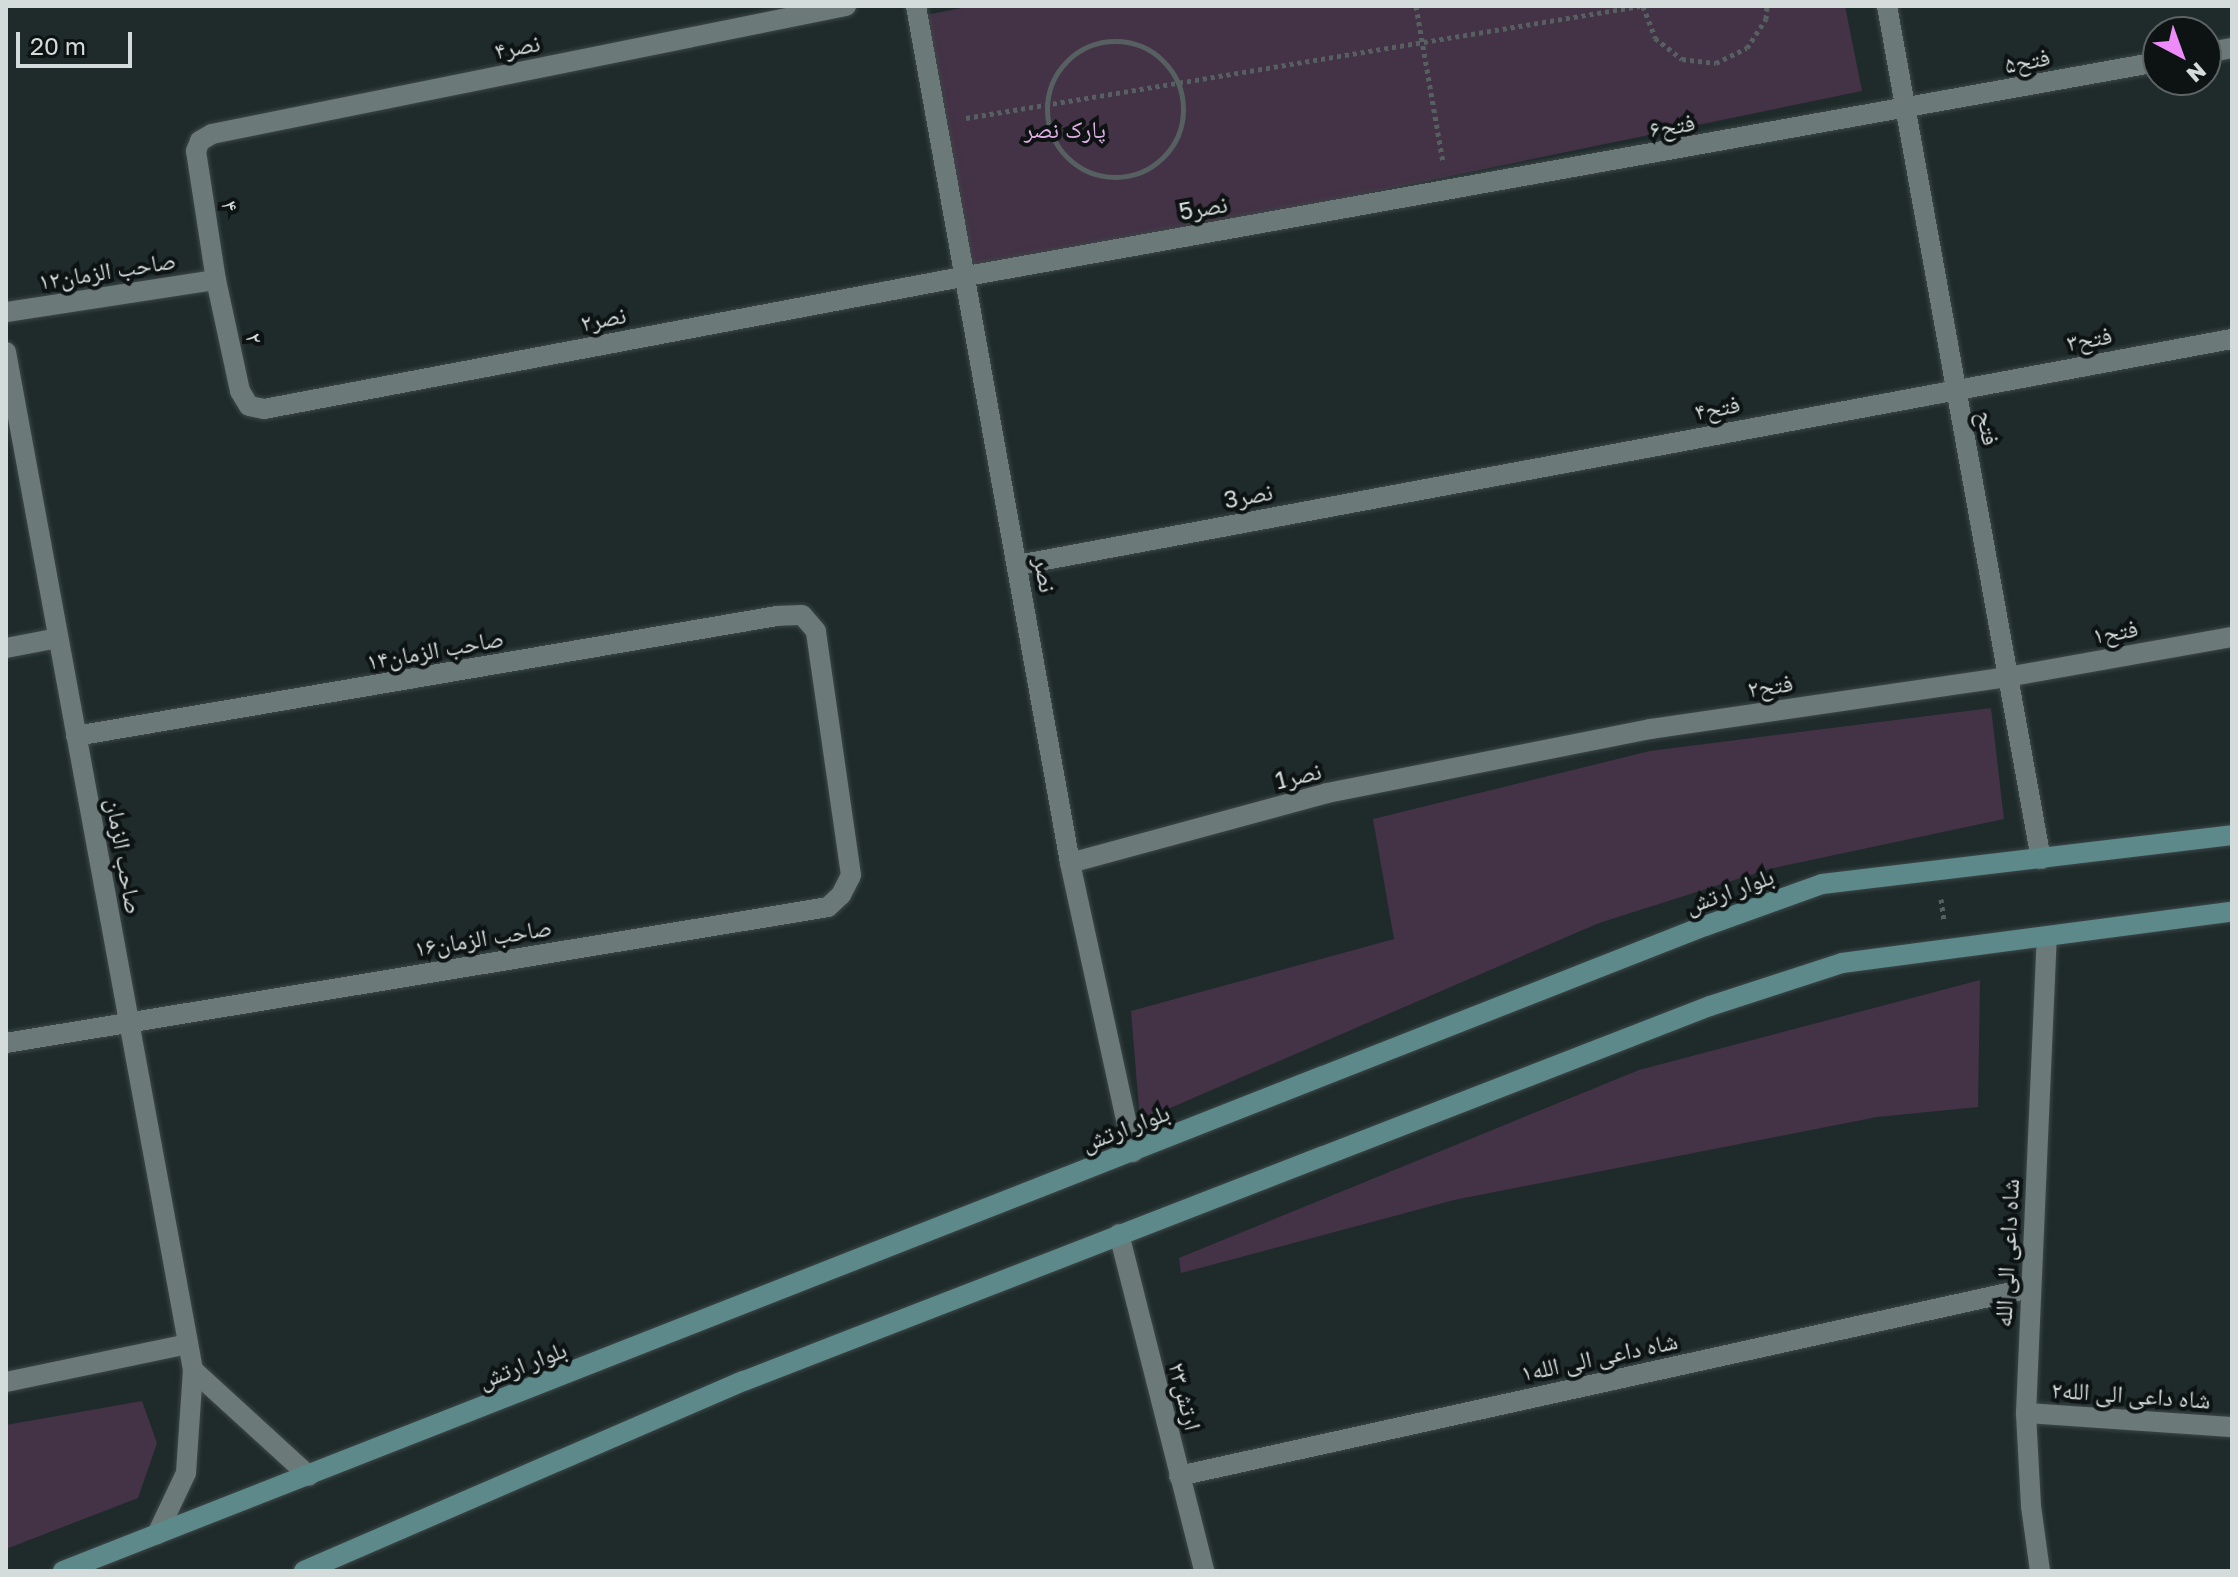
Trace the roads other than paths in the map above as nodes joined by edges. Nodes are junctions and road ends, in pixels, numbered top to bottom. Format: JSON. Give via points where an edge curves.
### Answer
{"nodes":[{"id":1,"x":846,"y":6,"type":"edge"},
{"id":2,"x":916,"y":6,"type":"edge"},
{"id":3,"x":1887,"y":6,"type":"edge"},
{"id":4,"x":2142,"y":65,"type":"edge"},
{"id":5,"x":1906,"y":110,"type":"junction"},
{"id":6,"x":200,"y":141,"type":"joint"},
{"id":7,"x":1448,"y":190,"type":"joint"},
{"id":8,"x":967,"y":276,"type":"junction"},
{"id":9,"x":216,"y":280,"type":"junction"},
{"id":10,"x":6,"y":312,"type":"edge"},
{"id":11,"x":2232,"y":339,"type":"edge"},
{"id":12,"x":6,"y":352,"type":"edge"},
{"id":13,"x":1956,"y":389,"type":"junction"},
{"id":14,"x":249,"y":406,"type":"joint"},
{"id":15,"x":1487,"y":477,"type":"joint"},
{"id":16,"x":1018,"y":565,"type":"junction"},
{"id":17,"x":2232,"y":637,"type":"edge"},
{"id":18,"x":58,"y":638,"type":"junction"},
{"id":19,"x":6,"y":648,"type":"edge"},
{"id":20,"x":2007,"y":677,"type":"junction"},
{"id":21,"x":76,"y":736,"type":"junction"},
{"id":22,"x":1542,"y":751,"type":"joint"},
{"id":23,"x":2232,"y":835,"type":"edge"},
{"id":24,"x":2041,"y":859,"type":"junction"},
{"id":25,"x":1070,"y":863,"type":"junction"},
{"id":26,"x":841,"y":895,"type":"joint"},
{"id":27,"x":2232,"y":912,"type":"edge"},
{"id":28,"x":2047,"y":936,"type":"junction"},
{"id":29,"x":128,"y":1020,"type":"junction"},
{"id":30,"x":6,"y":1043,"type":"edge"},
{"id":31,"x":1133,"y":1152,"type":"junction"},
{"id":32,"x":1119,"y":1234,"type":"junction"},
{"id":33,"x":2030,"y":1288,"type":"junction"},
{"id":34,"x":188,"y":1344,"type":"junction"},
{"id":35,"x":193,"y":1370,"type":"junction"},
{"id":36,"x":6,"y":1382,"type":"edge"},
{"id":37,"x":2026,"y":1413,"type":"junction"},
{"id":38,"x":2232,"y":1427,"type":"edge"},
{"id":39,"x":309,"y":1476,"type":"junction"},
{"id":40,"x":1179,"y":1476,"type":"junction"},
{"id":41,"x":157,"y":1534,"type":"junction"},
{"id":42,"x":1197,"y":1570,"type":"edge"},
{"id":43,"x":63,"y":1571,"type":"edge"},
{"id":44,"x":304,"y":1571,"type":"edge"},
{"id":45,"x":2040,"y":1571,"type":"edge"}],
"edges":[{"from":1,"to":6,"type":"street","name":"۴نصر","via":[[212,134]]},
{"from":2,"to":8,"type":"street","name":"نصر"},
{"from":3,"to":5,"type":"street","name":"فتح"},
{"from":4,"to":5,"type":"street","name":"۵فتح"},
{"from":5,"to":7,"type":"street","name":"۶فتح"},
{"from":5,"to":13,"type":"street","name":"فتح"},
{"from":6,"to":9,"type":"street","name":"۴","via":[[196,151]]},
{"from":7,"to":8,"type":"street","name":"5نصر"},
{"from":8,"to":14,"type":"street","name":"نصر۲","via":[[264,409]]},
{"from":8,"to":16,"type":"street","name":"نصر"},
{"from":9,"to":10,"type":"street","name":"صاحب الزمان۱۲"},
{"from":9,"to":14,"type":"street","name":"۲","via":[[240,391]]},
{"from":11,"to":13,"type":"street","name":"۳فتح"},
{"from":12,"to":18,"type":"street","name":"صاحب الزمان"},
{"from":13,"to":15,"type":"street","name":"فتح۴"},
{"from":13,"to":20,"type":"street","name":"فتح"},
{"from":15,"to":16,"type":"street","name":"3نصر"},
{"from":16,"to":25,"type":"street","name":"نصر"},
{"from":17,"to":20,"type":"street","name":"۱فتح"},
{"from":18,"to":19,"type":"street"},
{"from":18,"to":21,"type":"street","name":"صاحب الزمان"},
{"from":20,"to":22,"type":"street","name":"۲فتح","via":[[1651,729]]},
{"from":20,"to":24,"type":"street","name":"فتح"},
{"from":21,"to":26,"type":"street","name":"صاحب الزمان۱۴","via":[[802,615],[816,631],[851,875]]},
{"from":21,"to":29,"type":"street","name":"صاحب الزمان"},
{"from":22,"to":25,"type":"street","name":"1نصر","via":[[1327,793]]},
{"from":23,"to":24,"type":"main road","name":"بلوار ارتش"},
{"from":24,"to":31,"type":"main road","name":"بلوار ارتش","via":[[1822,884]]},
{"from":25,"to":31,"type":"street","name":"نصر"},
{"from":26,"to":29,"type":"street","name":"صاحب الزمان۱۶","via":[[828,907]]},
{"from":27,"to":28,"type":"main road"},
{"from":28,"to":32,"type":"main road","via":[[1842,963],[1710,1006]]},
{"from":28,"to":33,"type":"street","name":"شاه داعی الی الله"},
{"from":29,"to":30,"type":"street","name":"صاحب الزمان۱۶"},
{"from":29,"to":34,"type":"street","name":"صاحب الزمان"},
{"from":31,"to":39,"type":"main road","name":"بلوار ارتش"},
{"from":32,"to":40,"type":"street","name":"ارتش۲۳"},
{"from":32,"to":44,"type":"main road","via":[[744,1381]]},
{"from":33,"to":37,"type":"street","name":"شاه داعی الی الله"},
{"from":33,"to":40,"type":"street","name":"شاه داعی الی الله۱"},
{"from":34,"to":35,"type":"street","name":"صاحب الزمان"},
{"from":34,"to":36,"type":"street"},
{"from":35,"to":39,"type":"street"},
{"from":35,"to":41,"type":"street","name":"صاحب الزمان","via":[[186,1473]]},
{"from":37,"to":38,"type":"street","name":"شاه داعی الی الله۲"},
{"from":37,"to":45,"type":"street","name":"شاه داعی الی الله"},
{"from":39,"to":41,"type":"main road","name":"بلوار ارتش"},
{"from":40,"to":42,"type":"street","name":"ارتش۲۳"},
{"from":41,"to":43,"type":"main road","name":"بلوار ارتش"}]}
